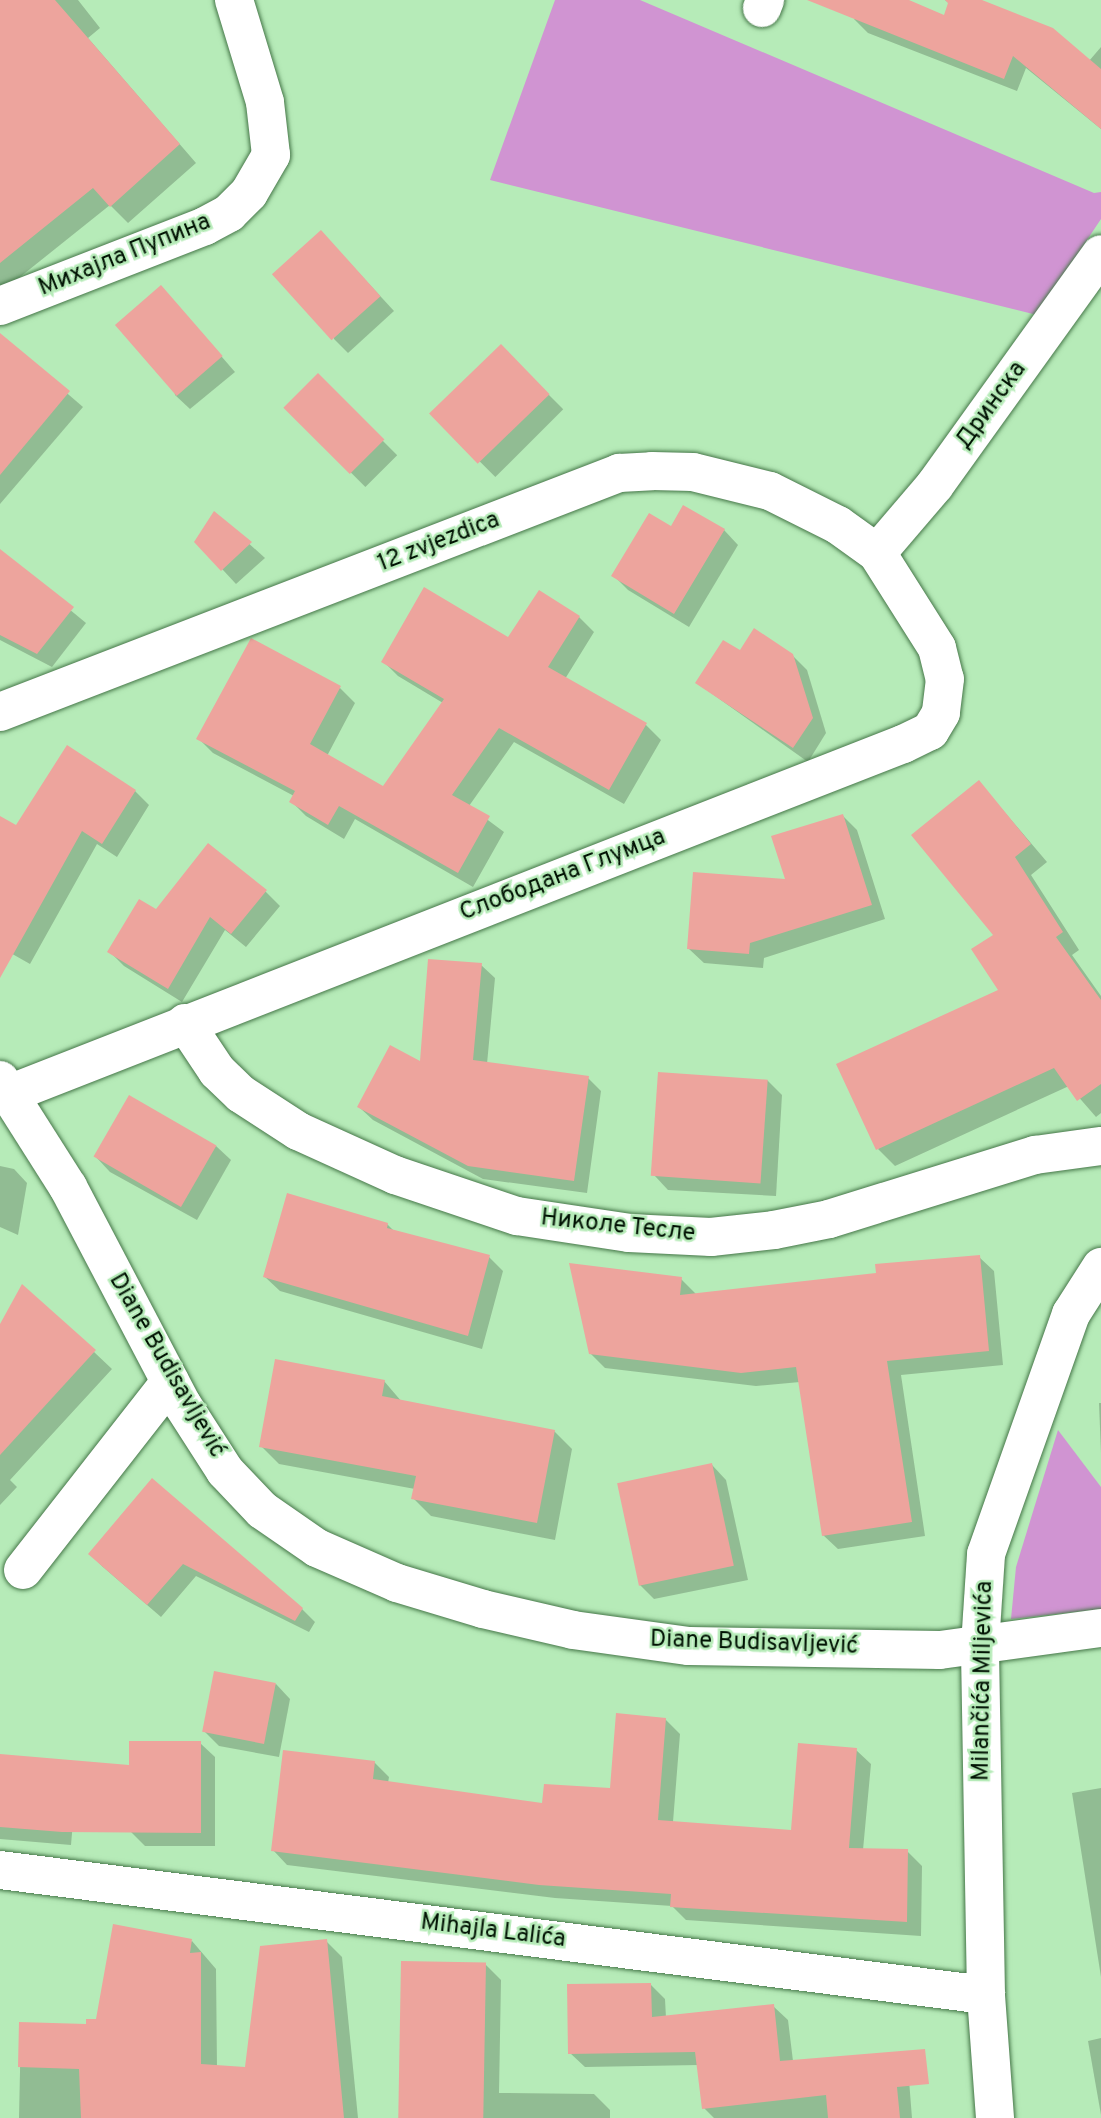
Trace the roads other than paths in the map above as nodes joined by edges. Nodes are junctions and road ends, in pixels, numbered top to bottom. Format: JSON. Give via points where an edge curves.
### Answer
{"nodes":[{"id":1,"x":234,"y":0,"type":"edge"},
{"id":2,"x":1101,"y":254,"type":"edge"},
{"id":3,"x":0,"y":306,"type":"edge"},
{"id":4,"x":877,"y":553,"type":"junction"},
{"id":5,"x":0,"y":712,"type":"edge"},
{"id":6,"x":185,"y":1023,"type":"junction"},
{"id":7,"x":5,"y":1087,"type":"edge"},
{"id":8,"x":1101,"y":1146,"type":"edge"},
{"id":9,"x":1101,"y":1267,"type":"edge"},
{"id":10,"x":170,"y":1382,"type":"junction"},
{"id":11,"x":23,"y":1570,"type":"dead end"},
{"id":12,"x":1101,"y":1628,"type":"edge"},
{"id":13,"x":980,"y":1645,"type":"junction"},
{"id":14,"x":0,"y":1870,"type":"edge"},
{"id":15,"x":986,"y":1995,"type":"junction"},
{"id":16,"x":995,"y":2118,"type":"edge"}],
"edges":[{"from":1,"to":3,"type":"street","name":"Михајла Пупина","via":[[265,103],[271,155],[249,193],[229,213],[205,226]]},
{"from":2,"to":4,"type":"street","name":"Дринска","via":[[934,485]]},
{"from":4,"to":5,"type":"street","name":"12 zvjezdica","via":[[838,525],[770,491],[693,472],[619,473]]},
{"from":4,"to":6,"type":"street","name":"Слободана Глумца","via":[[937,648],[945,679],[941,713],[930,731]]},
{"from":6,"to":7,"type":"street","name":"Слободана Глумца"},
{"from":6,"to":8,"type":"street","name":"Николе Тесле","via":[[217,1071],[241,1094],[298,1131],[395,1175],[517,1216],[629,1233],[711,1237],[774,1230],[829,1219],[1035,1155]]},
{"from":7,"to":10,"type":"street","name":"Diane Budisavljević","via":[[68,1187]]},
{"from":9,"to":13,"type":"street","name":"Milančića Miljevića","via":[[1071,1314],[986,1554]]},
{"from":10,"to":11,"type":"street"},
{"from":10,"to":13,"type":"street","name":"Diane Budisavljević","via":[[225,1471],[262,1510],[317,1548],[397,1583],[573,1630],[689,1646],[940,1650]]},
{"from":12,"to":13,"type":"street","name":"Diane Budisavljević"},
{"from":13,"to":15,"type":"street","name":"Milančića Miljevića"},
{"from":14,"to":15,"type":"street","name":"Mihajla Lalića"},
{"from":15,"to":16,"type":"street","name":"Milančića Miljevića"}]}
